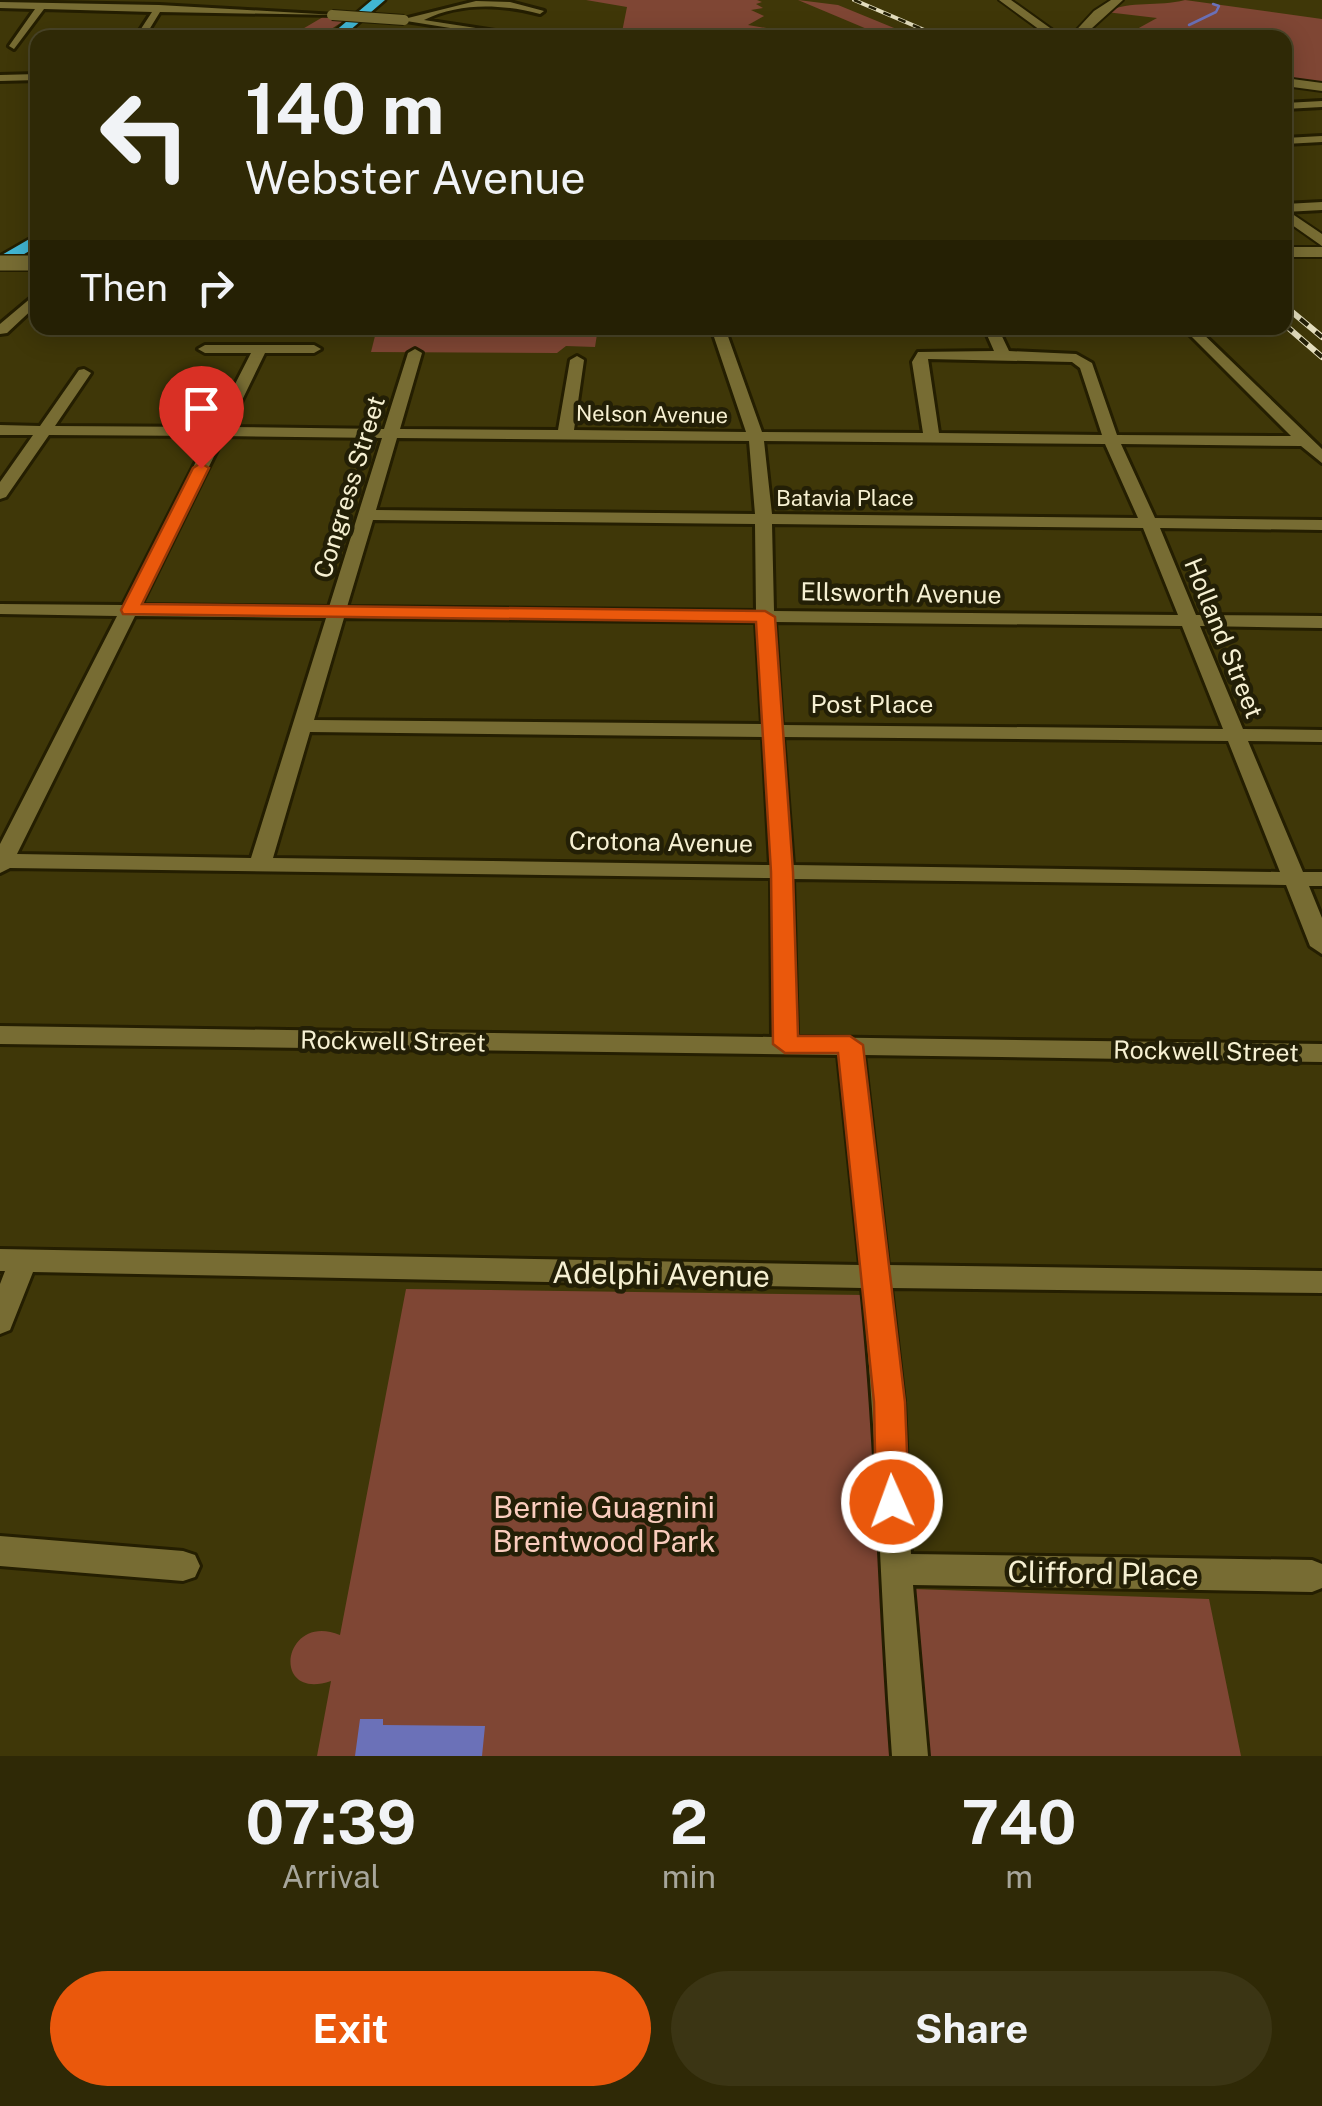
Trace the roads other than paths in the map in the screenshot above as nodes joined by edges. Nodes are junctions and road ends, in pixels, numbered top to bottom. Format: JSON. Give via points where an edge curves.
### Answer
{"nodes":[{"id":1,"x":380,"y":0,"type":"edge"},
{"id":2,"x":1004,"y":0,"type":"edge"},
{"id":3,"x":1118,"y":0,"type":"edge"},
{"id":4,"x":0,"y":5,"type":"edge"},
{"id":5,"x":42,"y":5,"type":"junction"},
{"id":6,"x":393,"y":6,"type":"dead end"},
{"id":7,"x":159,"y":8,"type":"junction"},
{"id":8,"x":540,"y":11,"type":"dead end"},
{"id":9,"x":416,"y":20,"type":"junction"},
{"id":10,"x":479,"y":28,"type":"junction"},
{"id":11,"x":145,"y":30,"type":"edge"},
{"id":12,"x":343,"y":30,"type":"edge"},
{"id":13,"x":364,"y":30,"type":"edge"},
{"id":14,"x":474,"y":30,"type":"edge"},
{"id":15,"x":490,"y":30,"type":"edge"},
{"id":16,"x":1049,"y":30,"type":"edge"},
{"id":17,"x":1082,"y":30,"type":"edge"},
{"id":18,"x":0,"y":46,"type":"edge"},
{"id":19,"x":30,"y":77,"type":"edge"},
{"id":20,"x":0,"y":78,"type":"edge"},
{"id":21,"x":1292,"y":83,"type":"edge"},
{"id":22,"x":1322,"y":87,"type":"edge"},
{"id":23,"x":1322,"y":104,"type":"edge"},
{"id":24,"x":1292,"y":106,"type":"edge"},
{"id":25,"x":1322,"y":140,"type":"edge"},
{"id":26,"x":1292,"y":141,"type":"edge"},
{"id":27,"x":1322,"y":206,"type":"edge"},
{"id":28,"x":1292,"y":209,"type":"edge"},
{"id":29,"x":1292,"y":216,"type":"edge"},
{"id":30,"x":30,"y":226,"type":"edge"},
{"id":31,"x":1322,"y":241,"type":"edge"},
{"id":32,"x":0,"y":244,"type":"edge"},
{"id":33,"x":30,"y":244,"type":"edge"},
{"id":34,"x":1292,"y":252,"type":"edge"},
{"id":35,"x":1322,"y":252,"type":"edge"},
{"id":36,"x":0,"y":263,"type":"edge"},
{"id":37,"x":30,"y":264,"type":"edge"},
{"id":38,"x":30,"y":304,"type":"edge"},
{"id":39,"x":2,"y":330,"type":"edge"},
{"id":40,"x":720,"y":335,"type":"edge"},
{"id":41,"x":994,"y":335,"type":"edge"},
{"id":42,"x":1197,"y":335,"type":"edge"},
{"id":43,"x":261,"y":348,"type":"junction"},
{"id":44,"x":314,"y":348,"type":"dead end"},
{"id":45,"x":206,"y":349,"type":"dead end"},
{"id":46,"x":415,"y":354,"type":"dead end"},
{"id":47,"x":1003,"y":354,"type":"junction"},
{"id":48,"x":578,"y":360,"type":"dead end"},
{"id":49,"x":84,"y":373,"type":"dead end"},
{"id":50,"x":0,"y":430,"type":"edge"},
{"id":51,"x":43,"y":430,"type":"junction"},
{"id":52,"x":219,"y":432,"type":"junction"},
{"id":53,"x":392,"y":434,"type":"junction"},
{"id":54,"x":566,"y":436,"type":"junction"},
{"id":55,"x":756,"y":438,"type":"junction"},
{"id":56,"x":932,"y":440,"type":"junction"},
{"id":57,"x":1111,"y":440,"type":"junction"},
{"id":58,"x":1304,"y":441,"type":"junction"},
{"id":59,"x":1322,"y":458,"type":"edge"},
{"id":60,"x":0,"y":494,"type":"edge"},
{"id":61,"x":369,"y":515,"type":"junction"},
{"id":62,"x":763,"y":521,"type":"junction"},
{"id":63,"x":1149,"y":523,"type":"junction"},
{"id":64,"x":1322,"y":526,"type":"edge"},
{"id":65,"x":0,"y":608,"type":"edge"},
{"id":66,"x":130,"y":610,"type":"junction"},
{"id":67,"x":338,"y":612,"type":"junction"},
{"id":68,"x":765,"y":617,"type":"junction"},
{"id":69,"x":1188,"y":621,"type":"junction"},
{"id":70,"x":1322,"y":622,"type":"edge"},
{"id":71,"x":302,"y":726,"type":"junction"},
{"id":72,"x":772,"y":732,"type":"junction"},
{"id":73,"x":1233,"y":734,"type":"junction"},
{"id":74,"x":1322,"y":736,"type":"edge"},
{"id":75,"x":1,"y":863,"type":"edge"},
{"id":76,"x":260,"y":864,"type":"junction"},
{"id":77,"x":782,"y":872,"type":"junction"},
{"id":78,"x":1291,"y":878,"type":"junction"},
{"id":79,"x":1322,"y":879,"type":"edge"},
{"id":80,"x":1322,"y":946,"type":"edge"},
{"id":81,"x":0,"y":1035,"type":"edge"},
{"id":82,"x":785,"y":1044,"type":"junction"},
{"id":83,"x":850,"y":1045,"type":"junction"},
{"id":84,"x":1322,"y":1053,"type":"edge"},
{"id":85,"x":11,"y":1260,"type":"edge"},
{"id":86,"x":876,"y":1276,"type":"junction"},
{"id":87,"x":1322,"y":1282,"type":"edge"},
{"id":88,"x":0,"y":1322,"type":"edge"},
{"id":89,"x":0,"y":1551,"type":"edge"},
{"id":90,"x":183,"y":1566,"type":"dead end"},
{"id":91,"x":894,"y":1569,"type":"junction"},
{"id":92,"x":1312,"y":1576,"type":"dead end"},
{"id":93,"x":910,"y":1756,"type":"edge"}],
"edges":[{"from":1,"to":12,"type":"highway"},
{"from":2,"to":16,"type":"street"},
{"from":3,"to":17,"type":"street"},
{"from":4,"to":5,"type":"street"},
{"from":5,"to":7,"type":"street"},
{"from":5,"to":18,"type":"street","via":[[20,45]]},
{"from":6,"to":13,"type":"highway"},
{"from":7,"to":9,"type":"street","bridge":true},
{"from":7,"to":11,"type":"street"},
{"from":8,"to":9,"type":"street","via":[[509,1],[467,1]]},
{"from":9,"to":10,"type":"street"},
{"from":10,"to":14,"type":"street"},
{"from":10,"to":15,"type":"street"},
{"from":19,"to":20,"type":"street"},
{"from":21,"to":22,"type":"street"},
{"from":23,"to":24,"type":"street"},
{"from":25,"to":26,"type":"street"},
{"from":27,"to":28,"type":"street"},
{"from":29,"to":31,"type":"street"},
{"from":30,"to":32,"type":"highway"},
{"from":33,"to":36,"type":"highway"},
{"from":34,"to":35,"type":"street"},
{"from":36,"to":37,"type":"street","bridge":true},
{"from":38,"to":39,"type":"street"},
{"from":40,"to":55,"type":"street"},
{"from":41,"to":47,"type":"street"},
{"from":42,"to":58,"type":"street"},
{"from":43,"to":44,"type":"street"},
{"from":43,"to":45,"type":"street"},
{"from":43,"to":52,"type":"street"},
{"from":46,"to":53,"type":"street","name":"Congress Street"},
{"from":47,"to":56,"type":"street","via":[[924,355],[919,362]]},
{"from":47,"to":57,"type":"street","name":"Holland Street","via":[[1071,357],[1087,366]]},
{"from":48,"to":54,"type":"street"},
{"from":49,"to":51,"type":"street"},
{"from":50,"to":51,"type":"street","name":"Nelson Avenue"},
{"from":51,"to":52,"type":"street","name":"Nelson Avenue"},
{"from":51,"to":60,"type":"street"},
{"from":52,"to":53,"type":"street","name":"Nelson Avenue"},
{"from":52,"to":66,"type":"street"},
{"from":53,"to":54,"type":"street","name":"Nelson Avenue"},
{"from":53,"to":61,"type":"street","name":"Congress Street"},
{"from":54,"to":55,"type":"street","name":"Nelson Avenue"},
{"from":55,"to":56,"type":"street","name":"Nelson Avenue"},
{"from":55,"to":62,"type":"street"},
{"from":56,"to":57,"type":"street","name":"Nelson Avenue"},
{"from":57,"to":58,"type":"street","name":"Nelson Avenue"},
{"from":57,"to":63,"type":"street","name":"Holland Street"},
{"from":58,"to":59,"type":"street"},
{"from":61,"to":62,"type":"street","name":"Batavia Place"},
{"from":61,"to":67,"type":"street","name":"Congress Street"},
{"from":62,"to":63,"type":"street","name":"Batavia Place"},
{"from":62,"to":68,"type":"street"},
{"from":63,"to":64,"type":"street","name":"Batavia Place"},
{"from":63,"to":69,"type":"street","name":"Holland Street"},
{"from":65,"to":66,"type":"street","name":"Ellsworth Avenue"},
{"from":66,"to":67,"type":"street","name":"Ellsworth Avenue"},
{"from":66,"to":75,"type":"street"},
{"from":67,"to":68,"type":"street","name":"Ellsworth Avenue"},
{"from":67,"to":71,"type":"street","name":"Congress Street"},
{"from":68,"to":69,"type":"street","name":"Ellsworth Avenue"},
{"from":68,"to":72,"type":"street"},
{"from":69,"to":70,"type":"street","name":"Ellsworth Avenue"},
{"from":69,"to":73,"type":"street","name":"Holland Street"},
{"from":71,"to":72,"type":"street","name":"Post Place"},
{"from":71,"to":76,"type":"street","name":"Congress Street"},
{"from":72,"to":73,"type":"street","name":"Post Place"},
{"from":72,"to":77,"type":"street"},
{"from":73,"to":74,"type":"street","name":"Post Place"},
{"from":73,"to":78,"type":"street","name":"Holland Street"},
{"from":75,"to":76,"type":"street","name":"Crotona Avenue"},
{"from":76,"to":77,"type":"street","name":"Crotona Avenue"},
{"from":77,"to":78,"type":"street","name":"Crotona Avenue"},
{"from":77,"to":82,"type":"street"},
{"from":78,"to":79,"type":"street","name":"Crotona Avenue"},
{"from":78,"to":80,"type":"street","name":"Holland Street"},
{"from":81,"to":82,"type":"street","name":"Rockwell Street"},
{"from":82,"to":83,"type":"street","name":"Rockwell Street"},
{"from":83,"to":84,"type":"street","name":"Rockwell Street"},
{"from":83,"to":86,"type":"street"},
{"from":85,"to":86,"type":"street","name":"Adelphi Avenue"},
{"from":85,"to":88,"type":"street"},
{"from":86,"to":87,"type":"street","name":"Adelphi Avenue"},
{"from":86,"to":91,"type":"street","via":[[890,1402]]},
{"from":89,"to":90,"type":"street"},
{"from":91,"to":92,"type":"street","name":"Clifford Place"},
{"from":91,"to":93,"type":"street"}]}
